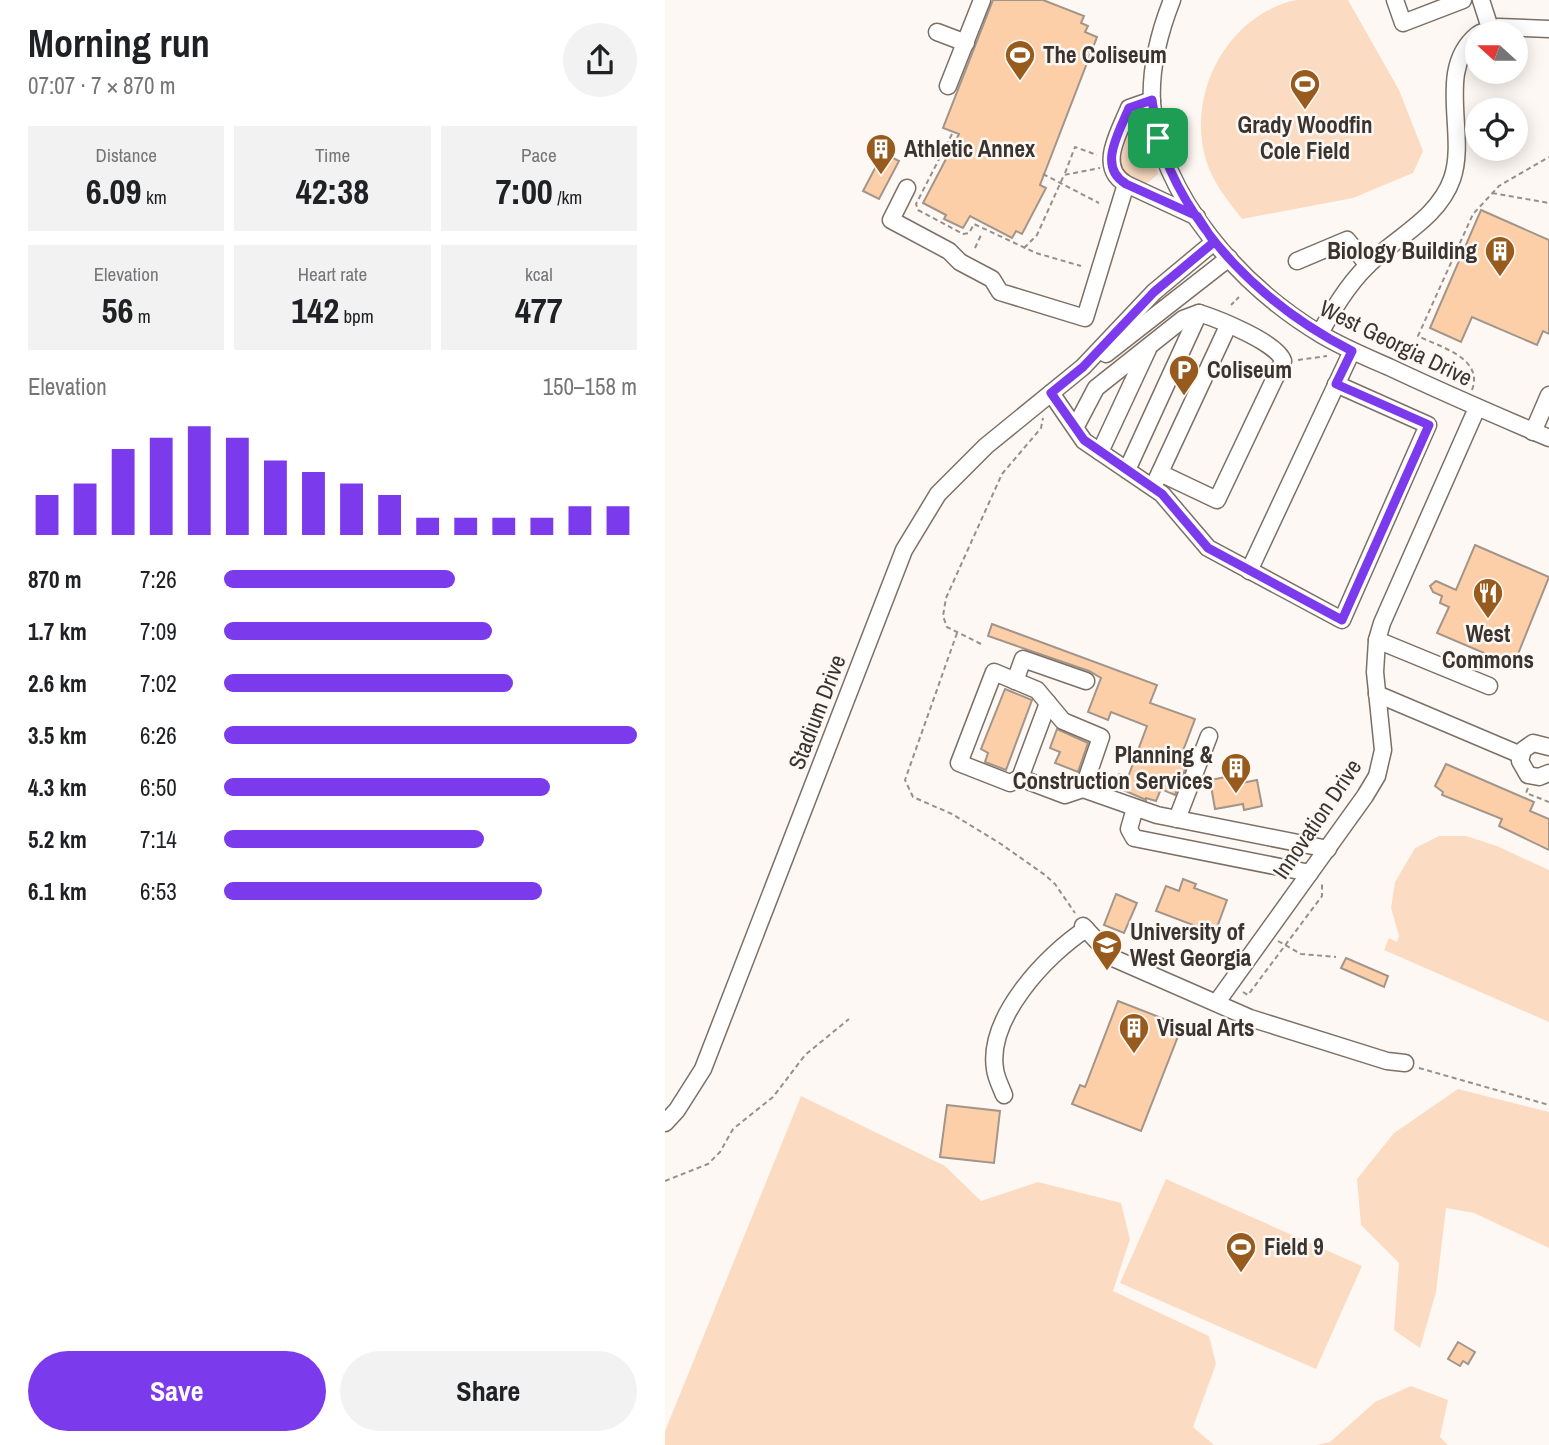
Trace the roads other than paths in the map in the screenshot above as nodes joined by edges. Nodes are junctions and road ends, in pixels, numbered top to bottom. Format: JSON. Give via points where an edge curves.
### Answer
{"nodes":[{"id":1,"x":982,"y":0,"type":"edge"},
{"id":2,"x":1395,"y":0,"type":"edge"},
{"id":3,"x":1463,"y":0,"type":"edge"},
{"id":4,"x":1481,"y":0,"type":"edge"},
{"id":5,"x":1168,"y":1,"type":"edge"},
{"id":6,"x":1482,"y":21,"type":"edge"},
{"id":7,"x":1549,"y":29,"type":"edge"},
{"id":8,"x":1528,"y":30,"type":"edge"},
{"id":9,"x":937,"y":32,"type":"dead end"},
{"id":10,"x":966,"y":43,"type":"junction"},
{"id":11,"x":1465,"y":49,"type":"edge"},
{"id":12,"x":948,"y":86,"type":"dead end"},
{"id":13,"x":1152,"y":100,"type":"junction"},
{"id":14,"x":1126,"y":184,"type":"junction"},
{"id":15,"x":907,"y":188,"type":"dead end"},
{"id":16,"x":1197,"y":216,"type":"junction"},
{"id":17,"x":1214,"y":242,"type":"junction"},
{"id":18,"x":1229,"y":258,"type":"junction"},
{"id":19,"x":1297,"y":261,"type":"dead end"},
{"id":20,"x":1368,"y":265,"type":"junction"},
{"id":21,"x":1199,"y":313,"type":"junction"},
{"id":22,"x":1228,"y":326,"type":"junction"},
{"id":23,"x":1320,"y":333,"type":"junction"},
{"id":24,"x":1149,"y":347,"type":"junction"},
{"id":25,"x":1352,"y":351,"type":"junction"},
{"id":26,"x":1083,"y":367,"type":"junction"},
{"id":27,"x":1336,"y":384,"type":"junction"},
{"id":28,"x":1051,"y":393,"type":"junction"},
{"id":29,"x":1549,"y":395,"type":"edge"},
{"id":30,"x":1477,"y":408,"type":"junction"},
{"id":31,"x":1076,"y":426,"type":"junction"},
{"id":32,"x":1533,"y":432,"type":"junction"},
{"id":33,"x":1549,"y":438,"type":"edge"},
{"id":34,"x":1100,"y":452,"type":"junction"},
{"id":35,"x":1127,"y":470,"type":"junction"},
{"id":36,"x":1156,"y":481,"type":"junction"},
{"id":37,"x":1249,"y":570,"type":"junction"},
{"id":38,"x":1377,"y":640,"type":"junction"},
{"id":39,"x":1015,"y":681,"type":"junction"},
{"id":40,"x":1086,"y":681,"type":"dead end"},
{"id":41,"x":1489,"y":686,"type":"dead end"},
{"id":42,"x":1377,"y":694,"type":"junction"},
{"id":43,"x":1048,"y":703,"type":"junction"},
{"id":44,"x":1209,"y":736,"type":"dead end"},
{"id":45,"x":1549,"y":747,"type":"edge"},
{"id":46,"x":1521,"y":755,"type":"junction"},
{"id":47,"x":1549,"y":773,"type":"edge"},
{"id":48,"x":1020,"y":778,"type":"junction"},
{"id":49,"x":1083,"y":789,"type":"junction"},
{"id":50,"x":1135,"y":808,"type":"junction"},
{"id":51,"x":1177,"y":820,"type":"junction"},
{"id":52,"x":1328,"y":849,"type":"junction"},
{"id":53,"x":1315,"y":873,"type":"junction"},
{"id":54,"x":1217,"y":1002,"type":"junction"},
{"id":55,"x":1405,"y":1063,"type":"road end"},
{"id":56,"x":1004,"y":1095,"type":"dead end"},
{"id":57,"x":665,"y":1123,"type":"edge"}],
"edges":[{"from":1,"to":10,"type":"street"},
{"from":2,"to":3,"type":"street","via":[[1403,23]]},
{"from":4,"to":6,"type":"street"},
{"from":5,"to":13,"type":"street","name":"West Georgia Drive"},
{"from":7,"to":8,"type":"street"},
{"from":9,"to":10,"type":"street"},
{"from":10,"to":12,"type":"street"},
{"from":11,"to":20,"type":"street","via":[[1454,99],[1457,154],[1451,182],[1423,219]]},
{"from":13,"to":14,"type":"street","via":[[1129,108],[1113,150],[1112,172]]},
{"from":13,"to":16,"type":"street","name":"West Georgia Drive","via":[[1170,173]]},
{"from":14,"to":15,"type":"street","via":[[1085,318],[1000,292],[992,279],[891,220]]},
{"from":14,"to":16,"type":"street"},
{"from":16,"to":17,"type":"street","name":"West Georgia Drive"},
{"from":17,"to":18,"type":"street","name":"West Georgia Drive"},
{"from":17,"to":26,"type":"street","name":"Stadium Drive","via":[[1154,292]]},
{"from":18,"to":23,"type":"street","name":"West Georgia Drive","via":[[1251,281]]},
{"from":18,"to":26,"type":"street","name":"Stadium Drive"},
{"from":19,"to":20,"type":"street","via":[[1347,240]]},
{"from":20,"to":23,"type":"street"},
{"from":21,"to":22,"type":"street"},
{"from":21,"to":24,"type":"street","via":[[1183,319]]},
{"from":21,"to":35,"type":"street"},
{"from":22,"to":36,"type":"street"},
{"from":22,"to":36,"type":"street","via":[[1268,344],[1283,361],[1217,500]]},
{"from":23,"to":25,"type":"street","name":"West Georgia Drive"},
{"from":24,"to":31,"type":"street","via":[[1096,388]]},
{"from":24,"to":34,"type":"street"},
{"from":25,"to":27,"type":"street"},
{"from":25,"to":30,"type":"street","name":"West Georgia Drive"},
{"from":26,"to":28,"type":"street","name":"Stadium Drive"},
{"from":27,"to":37,"type":"street"},
{"from":27,"to":37,"type":"street","via":[[1429,425],[1342,620]]},
{"from":28,"to":31,"type":"street"},
{"from":28,"to":57,"type":"street","name":"Stadium Drive","via":[[986,446],[938,494],[904,550],[703,1069]]},
{"from":29,"to":32,"type":"street"},
{"from":30,"to":32,"type":"street","name":"West Georgia Drive"},
{"from":30,"to":38,"type":"street","name":"Innovation Drive","via":[[1400,577]]},
{"from":31,"to":34,"type":"street","via":[[1084,440]]},
{"from":32,"to":33,"type":"street","name":"West Georgia Drive"},
{"from":34,"to":35,"type":"street"},
{"from":35,"to":36,"type":"street"},
{"from":36,"to":37,"type":"street","via":[[1208,548]]},
{"from":38,"to":41,"type":"street"},
{"from":38,"to":42,"type":"street","name":"Innovation Drive"},
{"from":39,"to":40,"type":"street","via":[[1023,659]]},
{"from":39,"to":43,"type":"street","via":[[1037,690]]},
{"from":39,"to":48,"type":"street","via":[[994,672],[959,763],[1010,783]]},
{"from":42,"to":46,"type":"street"},
{"from":42,"to":52,"type":"street","name":"Innovation Drive","via":[[1382,761],[1365,796]]},
{"from":43,"to":48,"type":"street"},
{"from":43,"to":49,"type":"street","via":[[1063,721],[1101,737]]},
{"from":44,"to":51,"type":"street"},
{"from":45,"to":46,"type":"street","via":[[1533,743]]},
{"from":46,"to":47,"type":"street","via":[[1521,766],[1528,775]]},
{"from":48,"to":49,"type":"street","via":[[1065,796]]},
{"from":49,"to":50,"type":"street"},
{"from":50,"to":51,"type":"street"},
{"from":50,"to":53,"type":"street","via":[[1129,830],[1134,838]]},
{"from":51,"to":52,"type":"street"},
{"from":52,"to":53,"type":"street","name":"Innovation Drive"},
{"from":53,"to":54,"type":"street","name":"Innovation Drive"},
{"from":54,"to":55,"type":"street","via":[[1250,1018]]},
{"from":54,"to":56,"type":"street","via":[[1113,958],[1084,927],[1016,999],[1001,1026],[995,1070]]}]}
